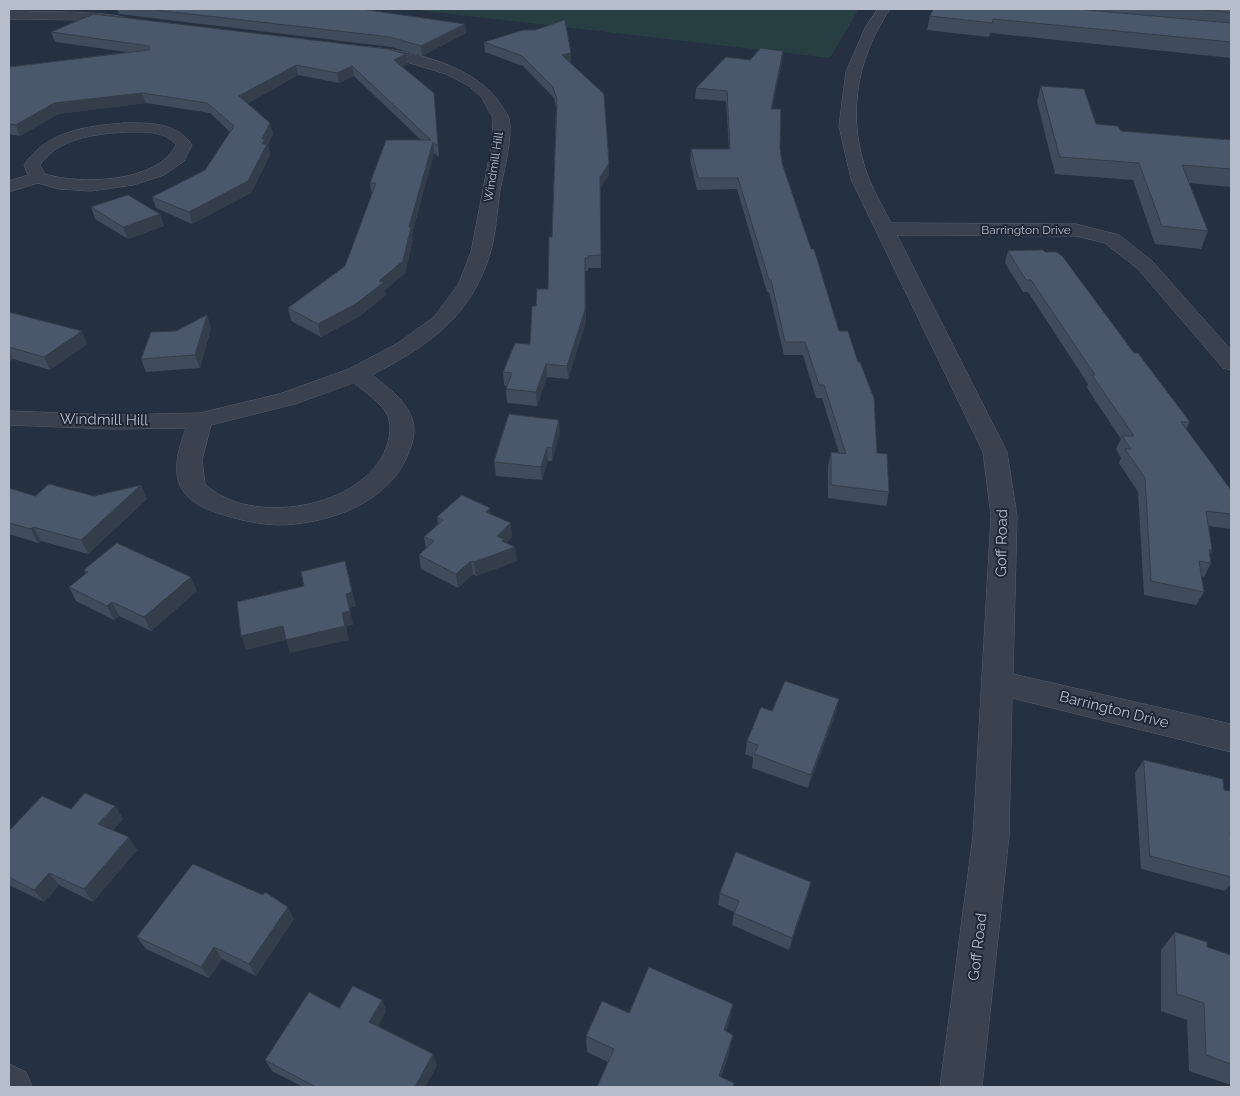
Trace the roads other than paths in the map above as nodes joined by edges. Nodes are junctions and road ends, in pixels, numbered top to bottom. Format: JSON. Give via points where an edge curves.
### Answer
{"nodes":[{"id":1,"x":884,"y":9,"type":"edge"},
{"id":2,"x":9,"y":15,"type":"edge"},
{"id":3,"x":143,"y":23,"type":"edge"},
{"id":4,"x":352,"y":49,"type":"edge"},
{"id":5,"x":38,"y":177,"type":"junction"},
{"id":6,"x":9,"y":187,"type":"edge"},
{"id":7,"x":886,"y":229,"type":"junction"},
{"id":8,"x":1231,"y":363,"type":"edge"},
{"id":9,"x":357,"y":374,"type":"junction"},
{"id":10,"x":9,"y":418,"type":"edge"},
{"id":11,"x":200,"y":420,"type":"junction"},
{"id":12,"x":996,"y":682,"type":"junction"},
{"id":13,"x":1231,"y":738,"type":"edge"},
{"id":14,"x":961,"y":1087,"type":"edge"}],
"edges":[{"from":1,"to":7,"type":"street","name":"Goff Road","via":[[870,28],[853,72],[847,126],[860,179]]},
{"from":2,"to":3,"type":"street","via":[[84,16]]},
{"from":4,"to":9,"type":"street","name":"Windmill Hill","via":[[391,53],[451,71],[474,83],[488,96],[501,118],[500,143],[481,252],[468,286],[441,321],[406,348]]},
{"from":5,"to":5,"type":"street","via":[[32,165],[41,152],[63,140],[93,131],[155,128],[176,135],[184,145],[178,158],[158,171],[127,181],[91,186],[59,184]]},
{"from":5,"to":6,"type":"street"},
{"from":7,"to":8,"type":"street","name":"Barrington Drive","via":[[1076,230],[1112,239],[1145,265]]},
{"from":7,"to":12,"type":"street","name":"Goff Road","via":[[995,452],[1004,516]]},
{"from":9,"to":11,"type":"street","name":"Windmill Hill","via":[[287,399]]},
{"from":9,"to":11,"type":"street","via":[[398,411],[402,428],[398,453],[382,478],[354,498],[327,509],[280,516],[242,512],[208,500],[193,485],[189,466]]},
{"from":10,"to":11,"type":"street","name":"Windmill Hill","via":[[114,422]]},
{"from":12,"to":13,"type":"street","name":"Barrington Drive"},
{"from":12,"to":14,"type":"street","name":"Goff Road","via":[[991,836]]}]}
